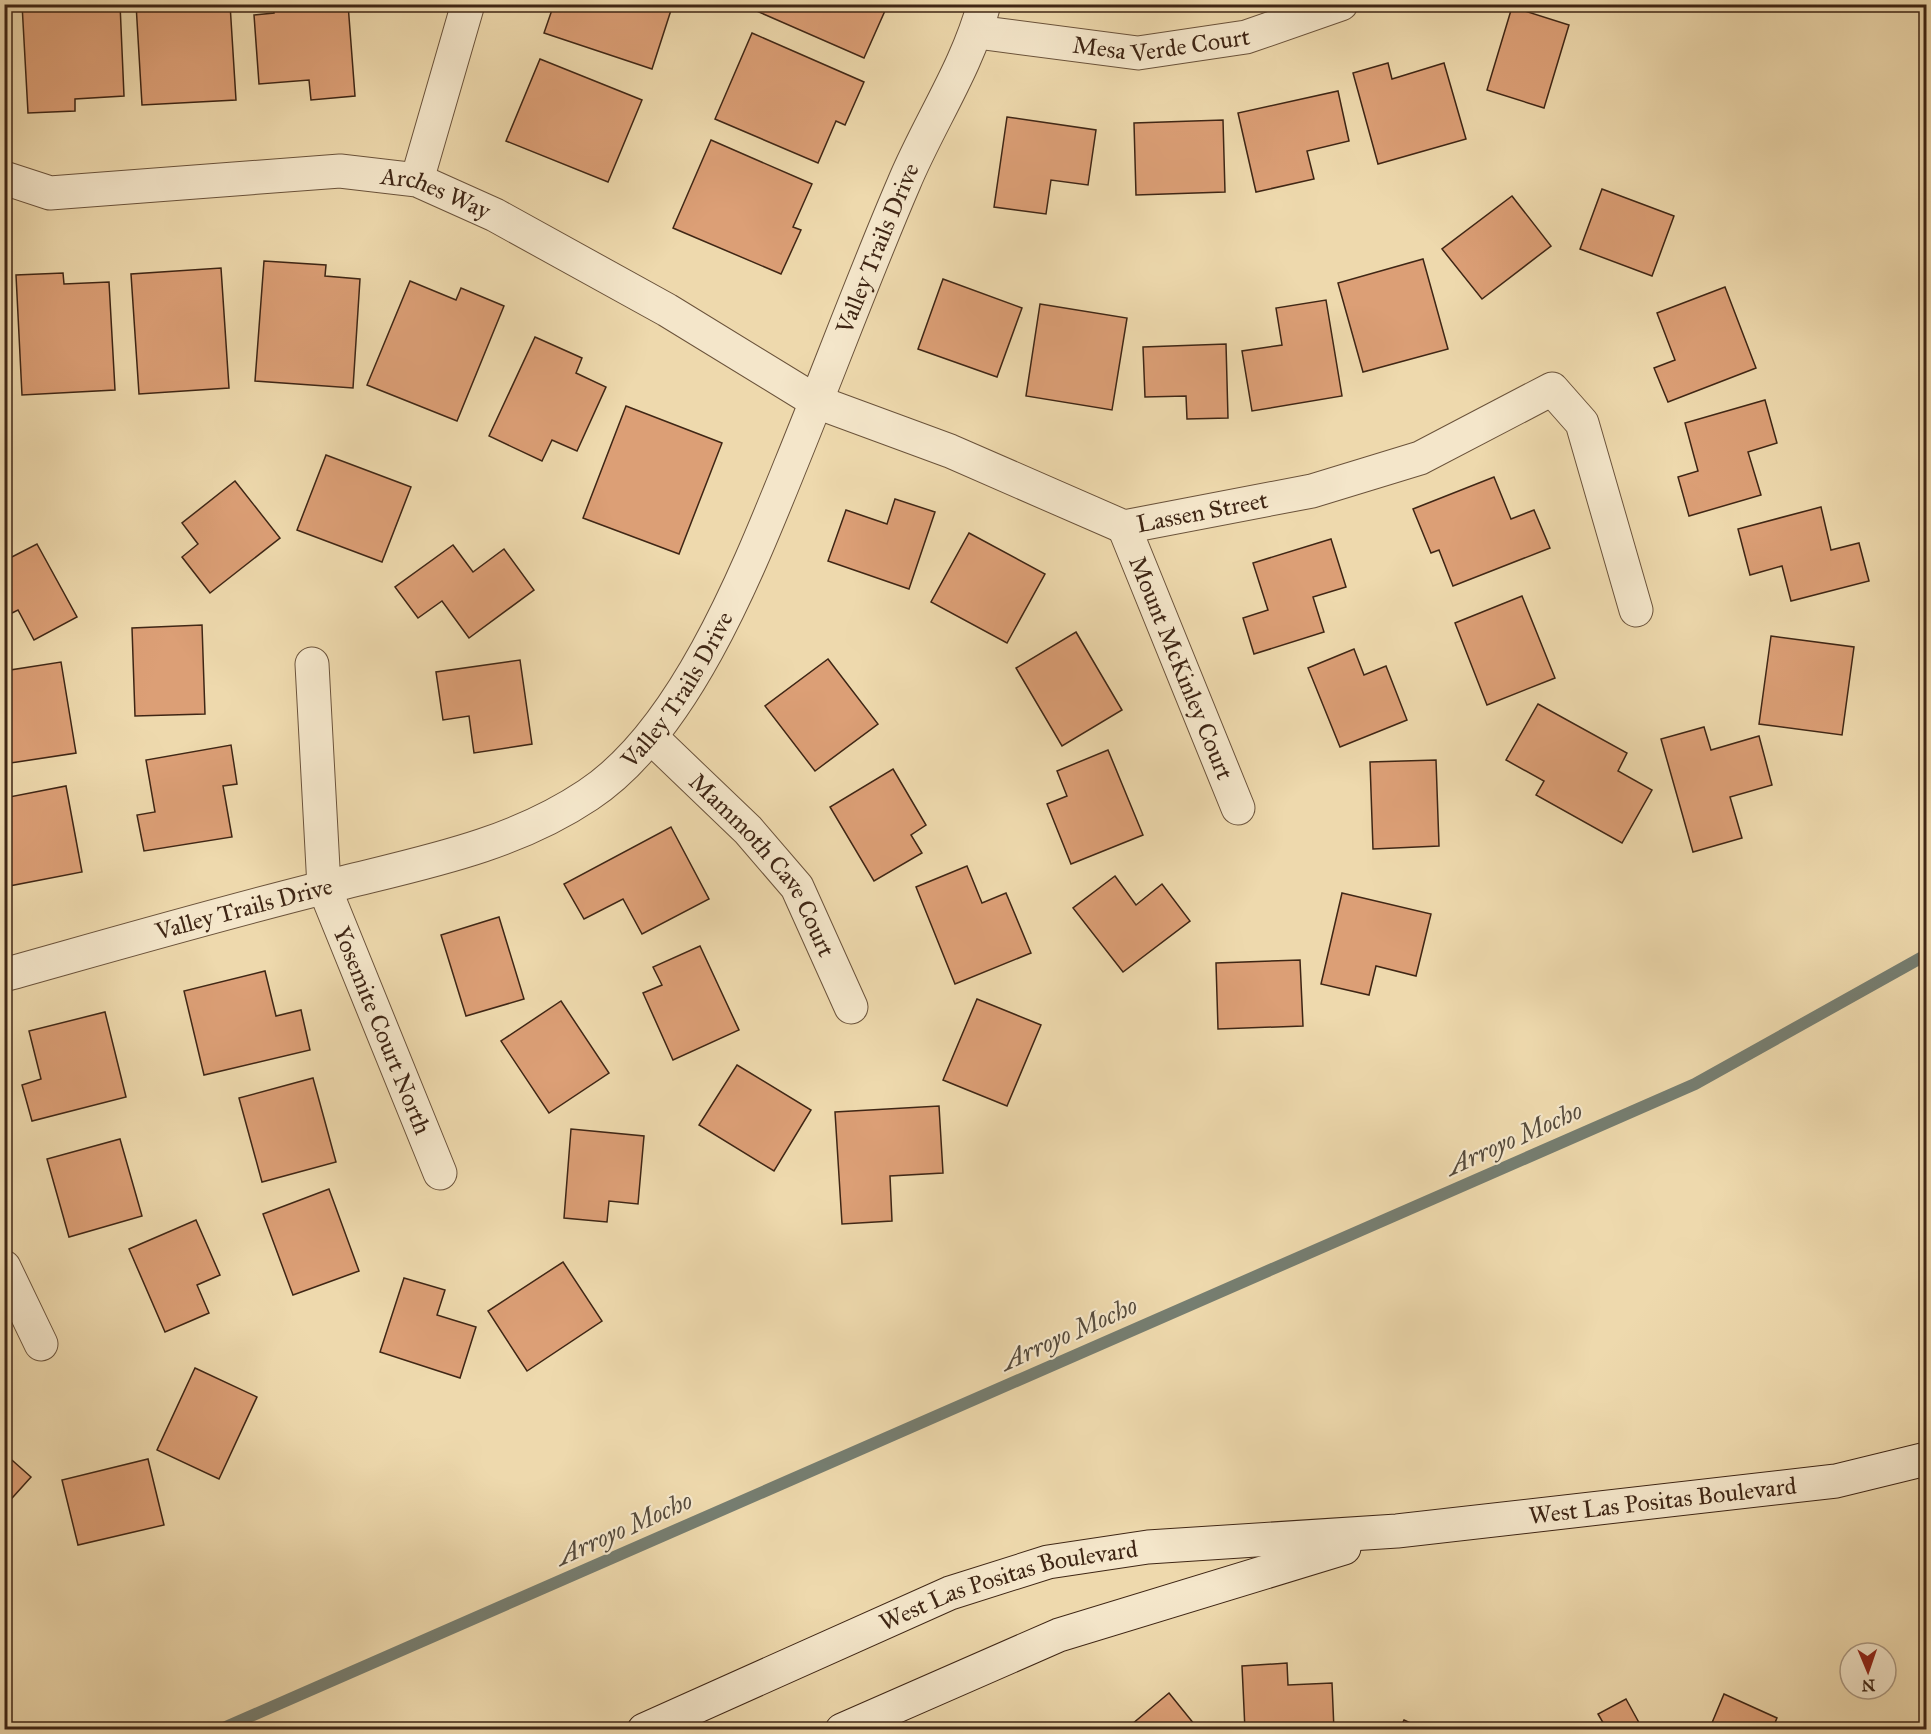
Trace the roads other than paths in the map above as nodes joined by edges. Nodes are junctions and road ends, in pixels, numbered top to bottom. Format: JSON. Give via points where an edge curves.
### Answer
{"nodes":[{"id":1,"x":468,"y":4,"type":"edge"},
{"id":2,"x":1341,"y":4,"type":"edge"},
{"id":3,"x":981,"y":18,"type":"edge"},
{"id":4,"x":5,"y":179,"type":"edge"},
{"id":5,"x":417,"y":180,"type":"junction"},
{"id":6,"x":817,"y":402,"type":"junction"},
{"id":7,"x":1124,"y":527,"type":"junction"},
{"id":8,"x":1636,"y":610,"type":"dead end"},
{"id":9,"x":312,"y":664,"type":"dead end"},
{"id":10,"x":652,"y":738,"type":"junction"},
{"id":11,"x":1238,"y":808,"type":"dead end"},
{"id":12,"x":324,"y":887,"type":"junction"},
{"id":13,"x":4,"y":975,"type":"edge"},
{"id":14,"x":851,"y":1007,"type":"dead end"},
{"id":15,"x":440,"y":1173,"type":"dead end"},
{"id":16,"x":4,"y":1267,"type":"edge"},
{"id":17,"x":41,"y":1344,"type":"dead end"},
{"id":18,"x":1926,"y":1459,"type":"edge"},
{"id":19,"x":1397,"y":1531,"type":"junction"},
{"id":20,"x":644,"y":1730,"type":"edge"},
{"id":21,"x":842,"y":1730,"type":"edge"}],
"edges":[{"from":1,"to":5,"type":"street"},
{"from":2,"to":3,"type":"street","name":"Mesa Verde Court","via":[[1246,37],[1138,53]]},
{"from":3,"to":6,"type":"street","name":"Valley Trails Drive","via":[[905,181]]},
{"from":4,"to":5,"type":"street","name":"Arches Way","via":[[50,193],[340,171]]},
{"from":5,"to":6,"type":"street","name":"Arches Way","via":[[495,215],[667,310]]},
{"from":6,"to":7,"type":"street","name":"Lassen Street","via":[[950,451]]},
{"from":6,"to":10,"type":"street","name":"Valley Trails Drive","via":[[754,555],[699,664]]},
{"from":7,"to":8,"type":"street","name":"Lassen Street","via":[[1312,491],[1420,458],[1552,389],[1581,423]]},
{"from":7,"to":11,"type":"street","name":"Mount McKinley Court"},
{"from":9,"to":12,"type":"street","name":"Yosemite Court North"},
{"from":10,"to":12,"type":"street","name":"Valley Trails Drive","via":[[591,794],[534,826],[460,855]]},
{"from":10,"to":14,"type":"street","name":"Mammoth Cave Court","via":[[748,830],[797,887]]},
{"from":12,"to":13,"type":"street","name":"Valley Trails Drive"},
{"from":12,"to":15,"type":"street","name":"Yosemite Court North"},
{"from":16,"to":17,"type":"street"},
{"from":18,"to":19,"type":"street","name":"West Las Positas Boulevard","via":[[1836,1481]]},
{"from":19,"to":20,"type":"street","name":"West Las Positas Boulevard","via":[[1148,1547],[1048,1562],[950,1593]]},
{"from":19,"to":21,"type":"street","name":"West Las Positas Boulevard","via":[[1059,1635]]}]}
